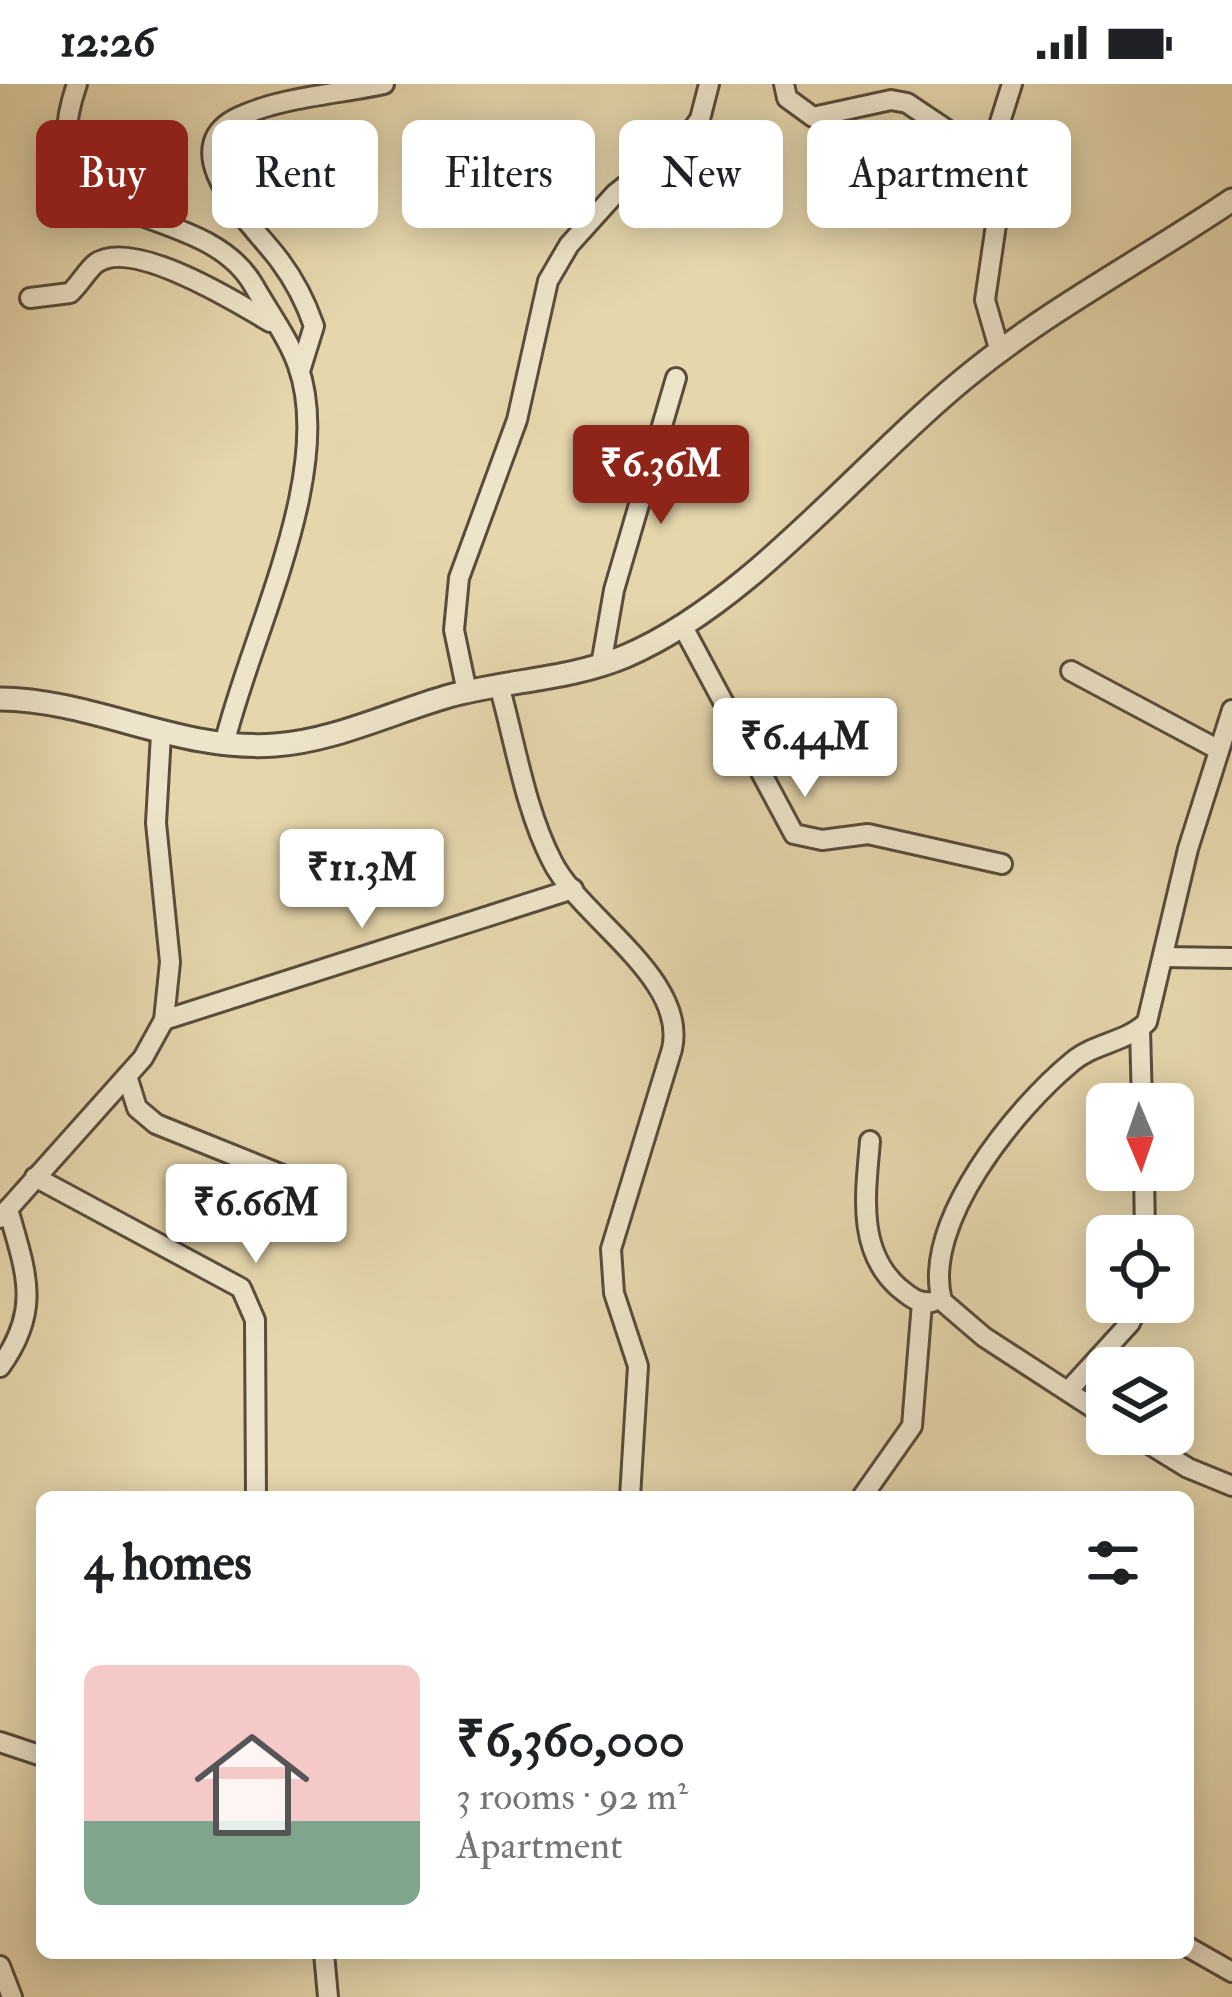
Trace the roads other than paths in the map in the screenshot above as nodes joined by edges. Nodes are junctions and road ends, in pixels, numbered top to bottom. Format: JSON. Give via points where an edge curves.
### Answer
{"nodes":[{"id":1,"x":77,"y":84,"type":"edge"},
{"id":2,"x":384,"y":84,"type":"edge"},
{"id":3,"x":709,"y":84,"type":"edge"},
{"id":4,"x":784,"y":84,"type":"edge"},
{"id":5,"x":1012,"y":84,"type":"edge"},
{"id":6,"x":932,"y":120,"type":"edge"},
{"id":7,"x":1003,"y":120,"type":"edge"},
{"id":8,"x":1232,"y":200,"type":"edge"},
{"id":9,"x":996,"y":228,"type":"edge"},
{"id":10,"x":30,"y":298,"type":"dead end"},
{"id":11,"x":274,"y":324,"type":"junction"},
{"id":12,"x":1000,"y":352,"type":"junction"},
{"id":13,"x":300,"y":371,"type":"junction"},
{"id":14,"x":676,"y":378,"type":"dead end"},
{"id":15,"x":682,"y":625,"type":"junction"},
{"id":16,"x":601,"y":665,"type":"junction"},
{"id":17,"x":1071,"y":671,"type":"dead end"},
{"id":18,"x":499,"y":685,"type":"junction"},
{"id":19,"x":467,"y":692,"type":"junction"},
{"id":20,"x":0,"y":699,"type":"edge"},
{"id":21,"x":1232,"y":710,"type":"edge"},
{"id":22,"x":161,"y":734,"type":"junction"},
{"id":23,"x":224,"y":746,"type":"junction"},
{"id":24,"x":1219,"y":750,"type":"junction"},
{"id":25,"x":1002,"y":864,"type":"dead end"},
{"id":26,"x":573,"y":889,"type":"junction"},
{"id":27,"x":1162,"y":957,"type":"junction"},
{"id":28,"x":1232,"y":958,"type":"edge"},
{"id":29,"x":164,"y":1020,"type":"junction"},
{"id":30,"x":1140,"y":1029,"type":"junction"},
{"id":31,"x":127,"y":1076,"type":"junction"},
{"id":32,"x":1141,"y":1083,"type":"edge"},
{"id":33,"x":870,"y":1141,"type":"dead end"},
{"id":34,"x":286,"y":1176,"type":"dead end"},
{"id":35,"x":35,"y":1177,"type":"junction"},
{"id":36,"x":4,"y":1213,"type":"edge"},
{"id":37,"x":932,"y":1302,"type":"junction"},
{"id":38,"x":1130,"y":1323,"type":"edge"},
{"id":39,"x":0,"y":1367,"type":"edge"},
{"id":40,"x":1068,"y":1391,"type":"junction"},
{"id":41,"x":1086,"y":1403,"type":"edge"},
{"id":42,"x":1167,"y":1455,"type":"edge"},
{"id":43,"x":1232,"y":1486,"type":"edge"},
{"id":44,"x":256,"y":1491,"type":"edge"},
{"id":45,"x":630,"y":1491,"type":"edge"},
{"id":46,"x":866,"y":1491,"type":"edge"},
{"id":47,"x":0,"y":1742,"type":"edge"},
{"id":48,"x":36,"y":1754,"type":"edge"},
{"id":49,"x":1194,"y":1950,"type":"edge"},
{"id":50,"x":325,"y":1959,"type":"edge"},
{"id":51,"x":0,"y":1966,"type":"edge"},
{"id":52,"x":1232,"y":1972,"type":"edge"},
{"id":53,"x":11,"y":1997,"type":"edge"},
{"id":54,"x":328,"y":1997,"type":"edge"}],
"edges":[{"from":1,"to":11,"type":"street","via":[[68,152],[85,190],[220,248],[254,285]]},
{"from":2,"to":13,"type":"street","via":[[238,117],[216,140],[225,197],[280,260],[311,317]]},
{"from":3,"to":19,"type":"street","via":[[686,138],[616,194],[548,281],[517,420],[459,578],[454,631]]},
{"from":4,"to":6,"type":"street","via":[[787,98],[813,117],[891,100]]},
{"from":5,"to":7,"type":"street"},
{"from":8,"to":12,"type":"street"},
{"from":9,"to":12,"type":"street","via":[[985,300]]},
{"from":10,"to":11,"type":"street","via":[[70,293],[94,265],[122,259],[198,280]]},
{"from":11,"to":13,"type":"street"},
{"from":12,"to":15,"type":"street"},
{"from":13,"to":23,"type":"street","via":[[305,450],[296,516]]},
{"from":14,"to":16,"type":"street","via":[[614,590]]},
{"from":15,"to":16,"type":"street"},
{"from":15,"to":25,"type":"street","via":[[794,834],[868,835]]},
{"from":16,"to":18,"type":"street"},
{"from":17,"to":24,"type":"street"},
{"from":18,"to":19,"type":"street"},
{"from":18,"to":26,"type":"street","via":[[549,856]]},
{"from":19,"to":23,"type":"street","via":[[310,740]]},
{"from":20,"to":22,"type":"street","via":[[71,707]]},
{"from":21,"to":24,"type":"street"},
{"from":22,"to":23,"type":"street"},
{"from":22,"to":29,"type":"street","via":[[156,823],[170,962]]},
{"from":24,"to":27,"type":"street"},
{"from":26,"to":29,"type":"street"},
{"from":26,"to":45,"type":"street","via":[[655,985],[675,1034],[611,1249],[614,1293],[638,1366]]},
{"from":27,"to":28,"type":"street"},
{"from":27,"to":30,"type":"street","via":[[1153,1010]]},
{"from":29,"to":31,"type":"street"},
{"from":30,"to":32,"type":"street"},
{"from":30,"to":37,"type":"street","via":[[1073,1060],[1013,1119],[959,1206]]},
{"from":31,"to":34,"type":"street","via":[[137,1108],[155,1124]]},
{"from":31,"to":35,"type":"street"},
{"from":33,"to":37,"type":"street","via":[[873,1253],[892,1281]]},
{"from":35,"to":36,"type":"street"},
{"from":35,"to":44,"type":"street","via":[[241,1288],[255,1320]]},
{"from":36,"to":39,"type":"street","via":[[29,1308]]},
{"from":37,"to":40,"type":"street"},
{"from":37,"to":46,"type":"street","via":[[912,1426]]},
{"from":38,"to":40,"type":"street"},
{"from":40,"to":41,"type":"street"},
{"from":42,"to":43,"type":"street"},
{"from":47,"to":48,"type":"street"},
{"from":49,"to":52,"type":"street"},
{"from":50,"to":54,"type":"street"},
{"from":51,"to":53,"type":"street"}]}
